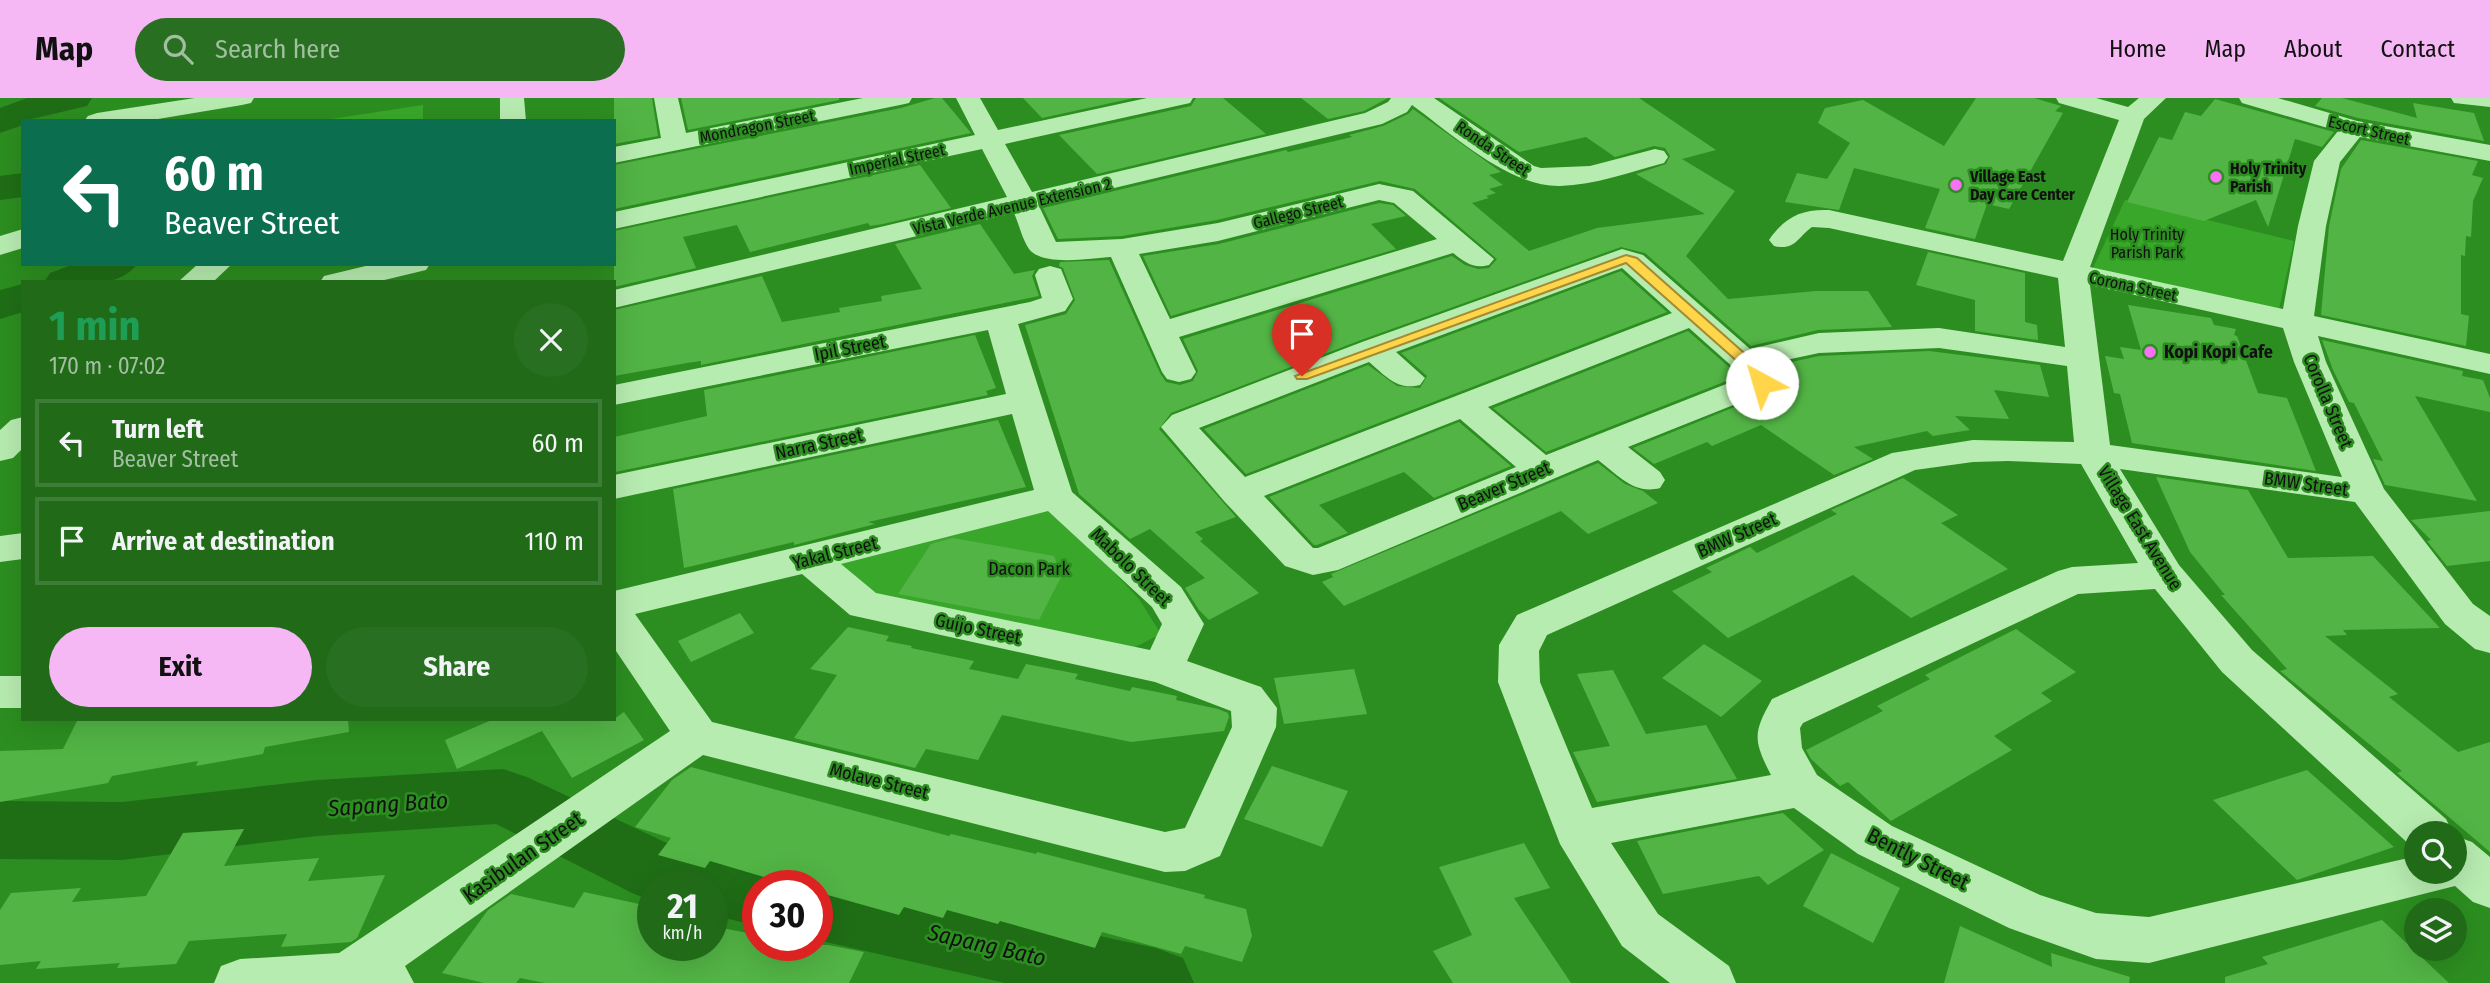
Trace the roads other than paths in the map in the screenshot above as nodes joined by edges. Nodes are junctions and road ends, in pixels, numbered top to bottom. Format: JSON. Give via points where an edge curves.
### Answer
{"nodes":[{"id":1,"x":242,"y":98,"type":"edge"},
{"id":2,"x":512,"y":98,"type":"edge"},
{"id":3,"x":666,"y":98,"type":"edge"},
{"id":4,"x":900,"y":98,"type":"edge"},
{"id":5,"x":968,"y":98,"type":"edge"},
{"id":6,"x":1181,"y":98,"type":"edge"},
{"id":7,"x":1403,"y":98,"type":"edge"},
{"id":8,"x":1418,"y":98,"type":"edge"},
{"id":9,"x":2068,"y":98,"type":"edge"},
{"id":10,"x":2251,"y":98,"type":"edge"},
{"id":11,"x":2463,"y":98,"type":"edge"},
{"id":12,"x":2490,"y":100,"type":"edge"},
{"id":13,"x":822,"y":106,"type":"edge"},
{"id":14,"x":2144,"y":107,"type":"edge"},
{"id":15,"x":110,"y":119,"type":"edge"},
{"id":16,"x":513,"y":119,"type":"edge"},
{"id":17,"x":2354,"y":128,"type":"junction"},
{"id":18,"x":990,"y":138,"type":"junction"},
{"id":19,"x":675,"y":142,"type":"junction"},
{"id":20,"x":2490,"y":153,"type":"edge"},
{"id":21,"x":616,"y":155,"type":"edge"},
{"id":22,"x":1655,"y":157,"type":"dead end"},
{"id":23,"x":1024,"y":204,"type":"junction"},
{"id":24,"x":616,"y":221,"type":"edge"},
{"id":25,"x":21,"y":239,"type":"edge"},
{"id":26,"x":1784,"y":240,"type":"dead end"},
{"id":27,"x":0,"y":246,"type":"edge"},
{"id":28,"x":1122,"y":248,"type":"junction"},
{"id":29,"x":214,"y":266,"type":"edge"},
{"id":30,"x":406,"y":266,"type":"edge"},
{"id":31,"x":2073,"y":273,"type":"junction"},
{"id":32,"x":1050,"y":275,"type":"dead end"},
{"id":33,"x":196,"y":280,"type":"edge"},
{"id":34,"x":344,"y":280,"type":"edge"},
{"id":35,"x":616,"y":299,"type":"edge"},
{"id":36,"x":1692,"y":316,"type":"junction"},
{"id":37,"x":1000,"y":318,"type":"junction"},
{"id":38,"x":2297,"y":321,"type":"junction"},
{"id":39,"x":1161,"y":332,"type":"junction"},
{"id":40,"x":1373,"y":349,"type":"junction"},
{"id":41,"x":2083,"y":359,"type":"junction"},
{"id":42,"x":1744,"y":360,"type":"junction"},
{"id":43,"x":2490,"y":364,"type":"edge"},
{"id":44,"x":1180,"y":372,"type":"dead end"},
{"id":45,"x":1408,"y":379,"type":"dead end"},
{"id":46,"x":616,"y":395,"type":"edge"},
{"id":47,"x":1023,"y":401,"type":"junction"},
{"id":48,"x":1463,"y":404,"type":"junction"},
{"id":49,"x":1602,"y":445,"type":"junction"},
{"id":50,"x":2093,"y":454,"type":"junction"},
{"id":51,"x":1542,"y":470,"type":"junction"},
{"id":52,"x":1647,"y":480,"type":"dead end"},
{"id":53,"x":616,"y":487,"type":"edge"},
{"id":54,"x":2367,"y":492,"type":"junction"},
{"id":55,"x":1237,"y":493,"type":"junction"},
{"id":56,"x":1055,"y":498,"type":"junction"},
{"id":57,"x":21,"y":546,"type":"edge"},
{"id":58,"x":0,"y":549,"type":"edge"},
{"id":59,"x":809,"y":559,"type":"junction"},
{"id":60,"x":2165,"y":575,"type":"junction"},
{"id":61,"x":616,"y":605,"type":"edge"},
{"id":62,"x":616,"y":619,"type":"edge"},
{"id":63,"x":2490,"y":638,"type":"edge"},
{"id":64,"x":1161,"y":668,"type":"junction"},
{"id":65,"x":0,"y":692,"type":"edge"},
{"id":66,"x":21,"y":692,"type":"edge"},
{"id":67,"x":696,"y":736,"type":"junction"},
{"id":68,"x":1801,"y":788,"type":"junction"},
{"id":69,"x":2416,"y":821,"type":"edge"},
{"id":70,"x":1577,"y":830,"type":"junction"},
{"id":71,"x":2404,"y":882,"type":"edge"},
{"id":72,"x":358,"y":981,"type":"edge"},
{"id":73,"x":240,"y":983,"type":"edge"},
{"id":74,"x":1710,"y":983,"type":"edge"}],
"edges":[{"from":1,"to":15,"type":"street"},
{"from":2,"to":16,"type":"street"},
{"from":3,"to":19,"type":"street"},
{"from":4,"to":13,"type":"street","name":"Mondragon Street"},
{"from":5,"to":18,"type":"street","name":"Gallego Street"},
{"from":6,"to":18,"type":"street","name":"Imperial Street"},
{"from":7,"to":23,"type":"street","name":"Vista Verde Avenue Extension 2","via":[[1398,107],[1373,118]]},
{"from":8,"to":22,"type":"street","name":"Ronda Street","via":[[1534,176],[1571,178]]},
{"from":9,"to":14,"type":"street"},
{"from":10,"to":17,"type":"street","name":"Escort Street"},
{"from":11,"to":12,"type":"street"},
{"from":13,"to":19,"type":"street","name":"Mondragon Street"},
{"from":14,"to":31,"type":"street","name":"Village East Avenue"},
{"from":17,"to":20,"type":"street","name":"Escort Street"},
{"from":17,"to":38,"type":"street","name":"Corolla Street","via":[[2327,162]]},
{"from":18,"to":23,"type":"street","name":"Gallego Street"},
{"from":18,"to":24,"type":"street","name":"Imperial Street"},
{"from":19,"to":21,"type":"street","name":"Mondragon Street"},
{"from":23,"to":28,"type":"street","name":"Gallego Street","via":[[1045,249]]},
{"from":23,"to":35,"type":"street","name":"Vista Verde Avenue Extension 2"},
{"from":25,"to":27,"type":"street"},
{"from":26,"to":31,"type":"street","name":"Corona Street","via":[[1798,222],[1829,219]]},
{"from":28,"to":39,"type":"street"},
{"from":28,"to":39,"type":"street","name":"Gallego Street","via":[[1218,232],[1379,192],[1403,198],[1469,251]]},
{"from":29,"to":33,"type":"street"},
{"from":30,"to":34,"type":"street"},
{"from":31,"to":38,"type":"street","name":"Corona Street"},
{"from":31,"to":41,"type":"street","name":"Village East Avenue"},
{"from":32,"to":37,"type":"street","name":"Ipil Street","via":[[1058,299],[1054,304]]},
{"from":36,"to":40,"type":"street","name":"Beaver Street","via":[[1632,261],[1622,258]]},
{"from":36,"to":42,"type":"street","name":"Beaver Street"},
{"from":36,"to":48,"type":"street"},
{"from":37,"to":46,"type":"street","name":"Ipil Street"},
{"from":37,"to":47,"type":"street"},
{"from":38,"to":43,"type":"street","name":"Corona Street"},
{"from":38,"to":54,"type":"street","name":"Corolla Street","via":[[2310,362]]},
{"from":39,"to":44,"type":"street"},
{"from":40,"to":45,"type":"street"},
{"from":40,"to":55,"type":"street","name":"Beaver Street","via":[[1180,423],[1178,428]]},
{"from":41,"to":42,"type":"street","via":[[1939,338],[1819,343]]},
{"from":41,"to":50,"type":"street","name":"Village East Avenue"},
{"from":42,"to":49,"type":"street","name":"Beaver Street","via":[[1764,381]]},
{"from":47,"to":53,"type":"street","name":"Narra Street"},
{"from":47,"to":56,"type":"street"},
{"from":48,"to":51,"type":"street"},
{"from":48,"to":55,"type":"street"},
{"from":49,"to":51,"type":"street","name":"Beaver Street"},
{"from":49,"to":52,"type":"street"},
{"from":50,"to":54,"type":"street","name":"BMW Street"},
{"from":50,"to":60,"type":"street","name":"Village East Avenue"},
{"from":50,"to":70,"type":"street","name":"BMW Street","via":[[2006,450],[1938,453],[1905,461],[1532,625],[1520,638],[1519,682]]},
{"from":51,"to":55,"type":"street","name":"Beaver Street","via":[[1324,561],[1312,562],[1299,557]]},
{"from":54,"to":63,"type":"street","name":"Corolla Street","via":[[2459,614]]},
{"from":56,"to":59,"type":"street","name":"Yakal Street"},
{"from":56,"to":64,"type":"street","name":"Mabolo Street","via":[[1167,597],[1183,624]]},
{"from":57,"to":58,"type":"street"},
{"from":59,"to":61,"type":"street","name":"Yakal Street"},
{"from":59,"to":64,"type":"street","name":"Guijo Street","via":[[864,606]]},
{"from":60,"to":68,"type":"street","name":"Bently Street","via":[[2072,581],[1787,712],[1778,728],[1780,749]]},
{"from":60,"to":69,"type":"street","name":"Village East Avenue","via":[[2237,661]]},
{"from":62,"to":67,"type":"street"},
{"from":64,"to":67,"type":"street","name":"Molave Street","via":[[1246,699],[1255,708],[1254,727],[1203,842],[1185,850],[1165,852]]},
{"from":65,"to":66,"type":"street"},
{"from":67,"to":72,"type":"street","name":"Kasibulan Street"},
{"from":68,"to":70,"type":"street"},
{"from":68,"to":71,"type":"street","name":"Bently Street","via":[[1875,840],[2027,913],[2096,936],[2149,940]]},
{"from":70,"to":74,"type":"street","name":"BMW Street","via":[[1640,930]]},
{"from":72,"to":73,"type":"street"}]}
